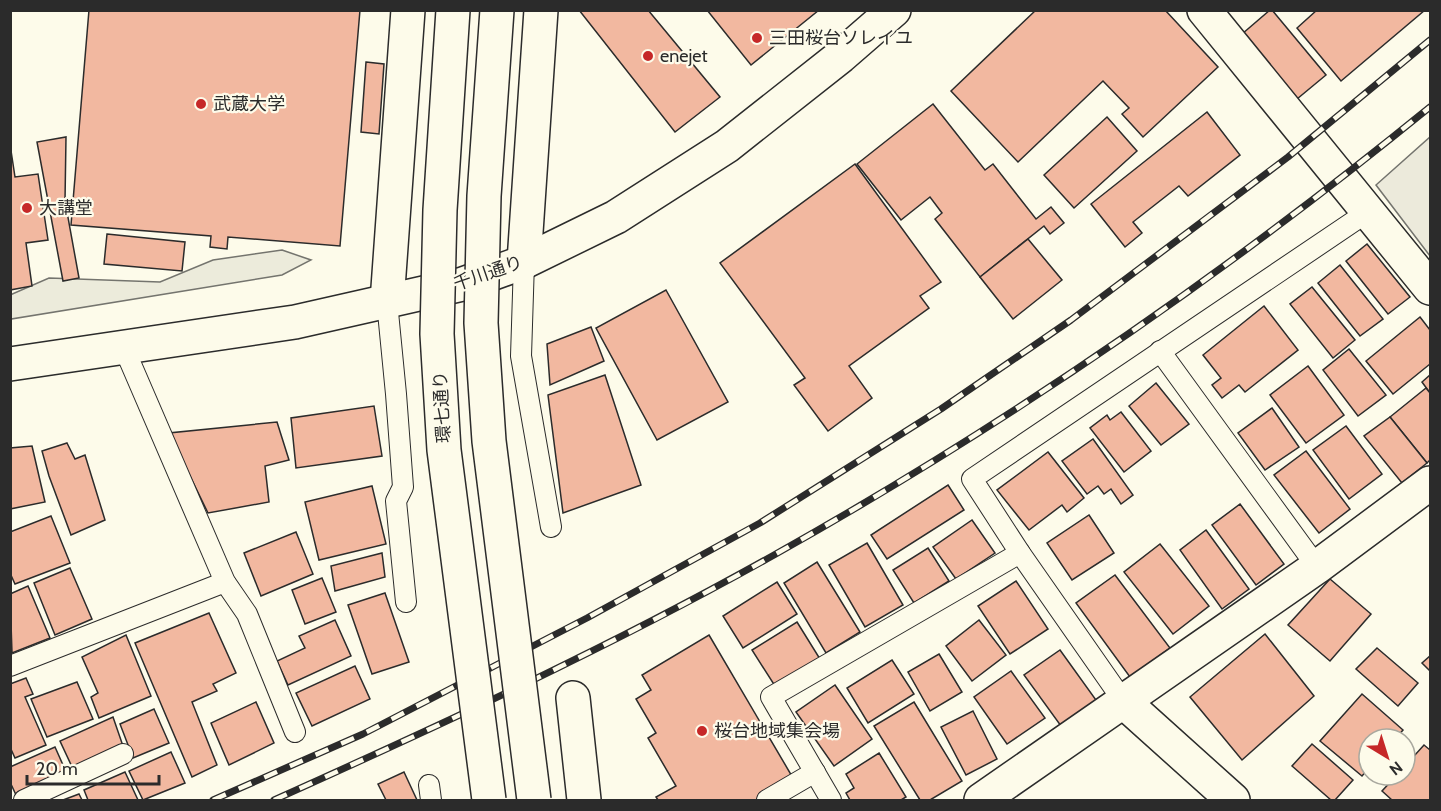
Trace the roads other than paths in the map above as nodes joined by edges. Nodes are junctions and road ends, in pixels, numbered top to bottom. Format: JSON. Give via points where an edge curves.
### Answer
{"nodes":[{"id":1,"x":408,"y":10,"type":"edge"},
{"id":2,"x":453,"y":10,"type":"edge"},
{"id":3,"x":497,"y":10,"type":"edge"},
{"id":4,"x":541,"y":10,"type":"edge"},
{"id":5,"x":894,"y":10,"type":"edge"},
{"id":6,"x":1218,"y":15,"type":"edge"},
{"id":7,"x":1369,"y":211,"type":"junction"},
{"id":8,"x":524,"y":262,"type":"junction"},
{"id":9,"x":1431,"y":288,"type":"edge"},
{"id":10,"x":387,"y":302,"type":"junction"},
{"id":11,"x":124,"y":348,"type":"junction"},
{"id":12,"x":1160,"y":351,"type":"junction"},
{"id":13,"x":10,"y":364,"type":"edge"},
{"id":14,"x":1431,"y":483,"type":"edge"},
{"id":15,"x":551,"y":527,"type":"dead end"},
{"id":16,"x":1020,"y":554,"type":"junction"},
{"id":17,"x":1317,"y":567,"type":"junction"},
{"id":18,"x":225,"y":582,"type":"junction"},
{"id":19,"x":406,"y":602,"type":"dead end"},
{"id":20,"x":10,"y":666,"type":"edge"},
{"id":21,"x":573,"y":698,"type":"dead end"},
{"id":22,"x":1124,"y":702,"type":"junction"},
{"id":23,"x":295,"y":732,"type":"dead end"},
{"id":24,"x":123,"y":754,"type":"dead end"},
{"id":25,"x":815,"y":772,"type":"junction"},
{"id":26,"x":24,"y":801,"type":"edge"},
{"id":27,"x":489,"y":801,"type":"edge"},
{"id":28,"x":534,"y":801,"type":"edge"},
{"id":29,"x":584,"y":801,"type":"edge"},
{"id":30,"x":768,"y":801,"type":"edge"},
{"id":31,"x":831,"y":801,"type":"edge"},
{"id":32,"x":981,"y":801,"type":"edge"},
{"id":33,"x":1233,"y":801,"type":"edge"}],
"edges":[{"from":1,"to":10,"type":"main road"},
{"from":2,"to":27,"type":"main road","name":"環七通り","bridge":true,"via":[[440,210],[437,334],[444,450]]},
{"from":3,"to":28,"type":"main road","bridge":true,"via":[[484,196],[481,323],[489,441]]},
{"from":4,"to":8,"type":"main road"},
{"from":5,"to":8,"type":"main road","name":"千川通り","via":[[727,146],[616,217]]},
{"from":6,"to":7,"type":"main road"},
{"from":7,"to":9,"type":"main road"},
{"from":7,"to":12,"type":"lane"},
{"from":8,"to":10,"type":"main road","name":"千川通り","via":[[463,284]]},
{"from":8,"to":15,"type":"lane","via":[[521,356]]},
{"from":10,"to":11,"type":"main road","name":"千川通り","via":[[295,322]]},
{"from":10,"to":19,"type":"lane","via":[[403,487],[396,501]]},
{"from":11,"to":13,"type":"main road","name":"千川通り"},
{"from":11,"to":18,"type":"lane"},
{"from":12,"to":16,"type":"lane","via":[[972,478]]},
{"from":12,"to":17,"type":"lane"},
{"from":14,"to":17,"type":"main road"},
{"from":16,"to":22,"type":"lane"},
{"from":16,"to":25,"type":"lane","via":[[771,697]]},
{"from":17,"to":22,"type":"main road"},
{"from":18,"to":20,"type":"lane"},
{"from":18,"to":23,"type":"lane","via":[[247,614]]},
{"from":21,"to":29,"type":"main road"},
{"from":22,"to":32,"type":"main road"},
{"from":22,"to":33,"type":"main road"},
{"from":24,"to":26,"type":"lane"},
{"from":25,"to":30,"type":"lane"},
{"from":25,"to":31,"type":"lane"}]}
